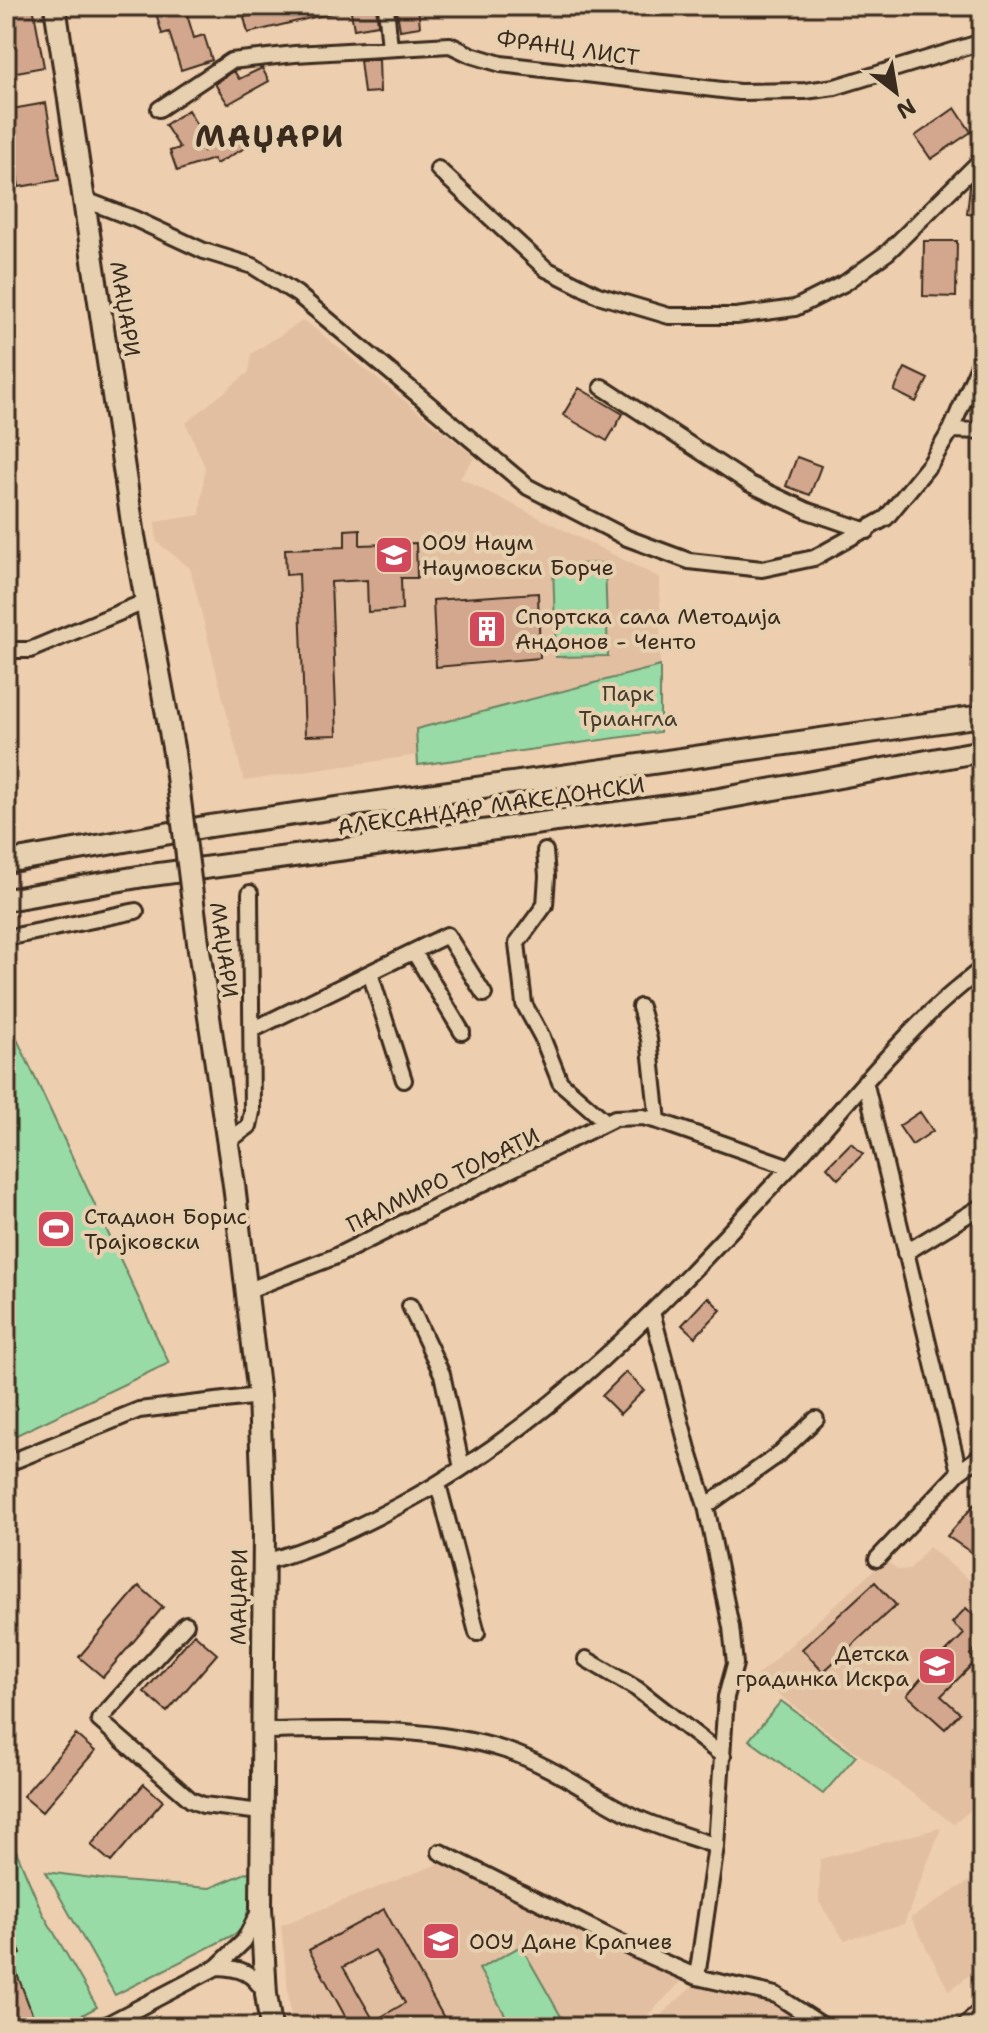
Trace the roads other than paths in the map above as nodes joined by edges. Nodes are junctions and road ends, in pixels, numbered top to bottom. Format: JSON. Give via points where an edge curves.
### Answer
{"nodes":[{"id":1,"x":55,"y":6,"type":"edge"},
{"id":2,"x":386,"y":6,"type":"edge"},
{"id":3,"x":982,"y":42,"type":"edge"},
{"id":4,"x":390,"y":48,"type":"junction"},
{"id":5,"x":159,"y":109,"type":"dead end"},
{"id":6,"x":982,"y":159,"type":"edge"},
{"id":7,"x":438,"y":169,"type":"dead end"},
{"id":8,"x":83,"y":199,"type":"junction"},
{"id":9,"x":982,"y":358,"type":"edge"},
{"id":10,"x":602,"y":387,"type":"dead end"},
{"id":11,"x":951,"y":430,"type":"junction"},
{"id":12,"x":982,"y":431,"type":"edge"},
{"id":13,"x":867,"y":531,"type":"junction"},
{"id":14,"x":147,"y":601,"type":"junction"},
{"id":15,"x":9,"y":653,"type":"edge"},
{"id":16,"x":982,"y":716,"type":"edge"},
{"id":17,"x":982,"y":751,"type":"edge"},
{"id":18,"x":545,"y":851,"type":"dead end"},
{"id":19,"x":6,"y":862,"type":"edge"},
{"id":20,"x":250,"y":893,"type":"dead end"},
{"id":21,"x":6,"y":900,"type":"edge"},
{"id":22,"x":136,"y":911,"type":"dead end"},
{"id":23,"x":6,"y":938,"type":"edge"},
{"id":24,"x":414,"y":952,"type":"junction"},
{"id":25,"x":982,"y":968,"type":"edge"},
{"id":26,"x":370,"y":973,"type":"junction"},
{"id":27,"x":484,"y":994,"type":"dead end"},
{"id":28,"x":640,"y":1007,"type":"dead end"},
{"id":29,"x":252,"y":1030,"type":"junction"},
{"id":30,"x":462,"y":1032,"type":"dead end"},
{"id":31,"x":404,"y":1080,"type":"dead end"},
{"id":32,"x":865,"y":1081,"type":"junction"},
{"id":33,"x":658,"y":1121,"type":"junction"},
{"id":34,"x":606,"y":1122,"type":"junction"},
{"id":35,"x":227,"y":1142,"type":"junction"},
{"id":36,"x":790,"y":1167,"type":"junction"},
{"id":37,"x":982,"y":1206,"type":"edge"},
{"id":38,"x":905,"y":1253,"type":"junction"},
{"id":39,"x":246,"y":1291,"type":"junction"},
{"id":40,"x":410,"y":1306,"type":"dead end"},
{"id":41,"x":652,"y":1312,"type":"junction"},
{"id":42,"x":259,"y":1396,"type":"junction"},
{"id":43,"x":816,"y":1419,"type":"dead end"},
{"id":44,"x":982,"y":1455,"type":"edge"},
{"id":45,"x":6,"y":1464,"type":"edge"},
{"id":46,"x":462,"y":1468,"type":"junction"},
{"id":47,"x":959,"y":1472,"type":"junction"},
{"id":48,"x":438,"y":1484,"type":"junction"},
{"id":49,"x":706,"y":1506,"type":"junction"},
{"id":50,"x":877,"y":1559,"type":"dead end"},
{"id":51,"x":263,"y":1562,"type":"junction"},
{"id":52,"x":186,"y":1624,"type":"dead end"},
{"id":53,"x":477,"y":1633,"type":"dead end"},
{"id":54,"x":586,"y":1659,"type":"dead end"},
{"id":55,"x":261,"y":1731,"type":"junction"},
{"id":56,"x":723,"y":1756,"type":"junction"},
{"id":57,"x":261,"y":1812,"type":"junction"},
{"id":58,"x":716,"y":1846,"type":"junction"},
{"id":59,"x":440,"y":1852,"type":"dead end"},
{"id":60,"x":261,"y":1908,"type":"junction"},
{"id":61,"x":217,"y":1967,"type":"junction"},
{"id":62,"x":697,"y":1977,"type":"junction"},
{"id":63,"x":266,"y":1994,"type":"junction"},
{"id":64,"x":982,"y":2013,"type":"edge"},
{"id":65,"x":102,"y":2027,"type":"edge"},
{"id":66,"x":271,"y":2027,"type":"edge"},
{"id":67,"x":825,"y":2027,"type":"edge"},
{"id":68,"x":968,"y":2027,"type":"edge"}],
"edges":[{"from":1,"to":8,"type":"street","name":"МАЏАРИ"},
{"from":2,"to":4,"type":"street"},
{"from":3,"to":4,"type":"street","name":"ФРАНЦ ЛИСТ","via":[[835,87],[739,92],[501,64],[450,45]]},
{"from":4,"to":5,"type":"street","name":"ФРАНЦ ЛИСТ","via":[[231,61]]},
{"from":6,"to":7,"type":"street","via":[[888,252],[845,283],[795,308],[736,316],[669,316],[585,289],[546,269]]},
{"from":8,"to":13,"type":"street","via":[[262,271],[297,294],[528,487],[627,538],[689,561],[762,569],[814,558]]},
{"from":8,"to":14,"type":"street","name":"МАЏАРИ"},
{"from":9,"to":11,"type":"street"},
{"from":10,"to":13,"type":"street","via":[[750,484]]},
{"from":11,"to":12,"type":"street"},
{"from":11,"to":13,"type":"street","via":[[904,499]]},
{"from":14,"to":15,"type":"street","via":[[30,650]]},
{"from":14,"to":35,"type":"street","name":"МАЏАРИ","bridge":true,"via":[[174,753]]},
{"from":16,"to":19,"type":"street","name":"АЛЕКСАНДАР МАКЕДОНСКИ","via":[[210,826]]},
{"from":17,"to":21,"type":"street","name":"АЛЕКСАНДАР МАКЕДОНСКИ","via":[[714,800],[144,876]]},
{"from":18,"to":34,"type":"street","via":[[545,905],[517,943],[524,1004],[560,1082]]},
{"from":20,"to":29,"type":"street"},
{"from":22,"to":23,"type":"street"},
{"from":24,"to":26,"type":"street"},
{"from":24,"to":27,"type":"street","via":[[447,935]]},
{"from":24,"to":30,"type":"street"},
{"from":25,"to":32,"type":"street","via":[[924,1018]]},
{"from":26,"to":29,"type":"street"},
{"from":26,"to":31,"type":"street"},
{"from":28,"to":33,"type":"street"},
{"from":29,"to":35,"type":"street","via":[[249,1126]]},
{"from":32,"to":36,"type":"street"},
{"from":32,"to":38,"type":"street"},
{"from":33,"to":34,"type":"street","name":"ПАЛМИРО ТОЉАТИ","via":[[627,1117]]},
{"from":33,"to":36,"type":"street","name":"ПАЛМИРО ТОЉАТИ"},
{"from":34,"to":39,"type":"street","name":"ПАЛМИРО ТОЉАТИ","via":[[334,1257]]},
{"from":35,"to":39,"type":"street","name":"МАЏАРИ"},
{"from":36,"to":41,"type":"street"},
{"from":37,"to":38,"type":"street"},
{"from":38,"to":47,"type":"street"},
{"from":39,"to":42,"type":"street","name":"МАЏАРИ"},
{"from":40,"to":46,"type":"street","via":[[442,1374]]},
{"from":41,"to":46,"type":"street","via":[[565,1394]]},
{"from":41,"to":49,"type":"street"},
{"from":42,"to":45,"type":"street","via":[[139,1410]]},
{"from":42,"to":51,"type":"street","name":"МАЏАРИ"},
{"from":43,"to":49,"type":"street","via":[[779,1454]]},
{"from":44,"to":47,"type":"street"},
{"from":46,"to":48,"type":"street"},
{"from":47,"to":50,"type":"street"},
{"from":48,"to":51,"type":"street","via":[[340,1536]]},
{"from":48,"to":53,"type":"street"},
{"from":49,"to":56,"type":"street","via":[[735,1664],[726,1697]]},
{"from":51,"to":55,"type":"street","name":"МАЏАРИ"},
{"from":52,"to":57,"type":"street","via":[[99,1720],[191,1800]]},
{"from":54,"to":56,"type":"street","via":[[637,1689]]},
{"from":55,"to":57,"type":"street","name":"МАЏАРИ"},
{"from":55,"to":58,"type":"street","via":[[370,1730],[478,1743],[526,1758],[626,1813]]},
{"from":56,"to":58,"type":"street"},
{"from":57,"to":60,"type":"street","name":"МАЏАРИ"},
{"from":58,"to":62,"type":"street"},
{"from":59,"to":62,"type":"street"},
{"from":60,"to":61,"type":"street","name":"МАЏАРИ","via":[[244,1941]]},
{"from":60,"to":63,"type":"street","name":"МАЏАРИ"},
{"from":61,"to":63,"type":"street","via":[[245,1971]]},
{"from":61,"to":65,"type":"street","name":"МАЏАРИ"},
{"from":62,"to":67,"type":"street","via":[[776,1995]]},
{"from":63,"to":66,"type":"street","name":"МАЏАРИ"},
{"from":64,"to":68,"type":"street"}]}
